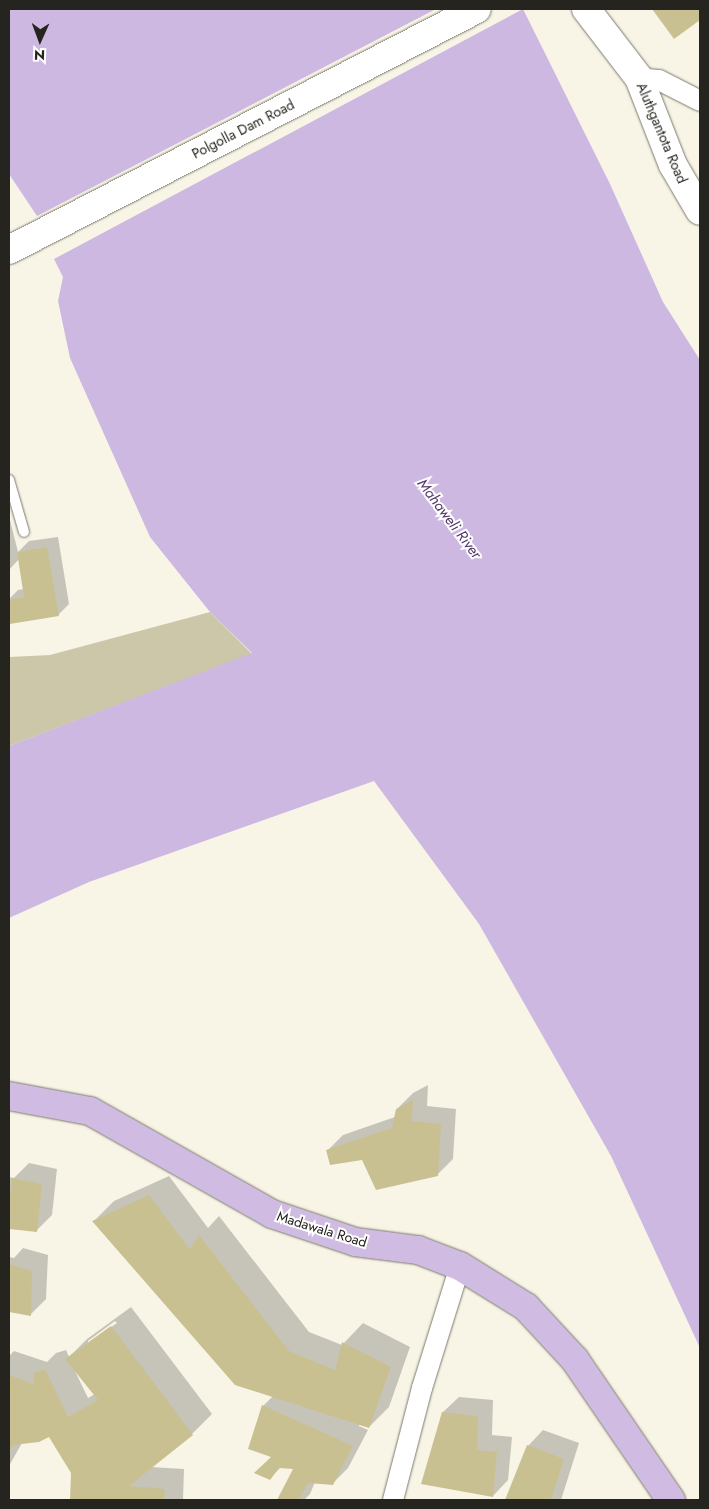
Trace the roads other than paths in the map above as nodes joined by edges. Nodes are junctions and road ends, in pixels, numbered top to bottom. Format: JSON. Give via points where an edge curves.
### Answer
{"nodes":[{"id":1,"x":477,"y":9,"type":"edge"},
{"id":2,"x":586,"y":9,"type":"edge"},
{"id":3,"x":638,"y":78,"type":"junction"},
{"id":4,"x":700,"y":102,"type":"edge"},
{"id":5,"x":700,"y":211,"type":"edge"},
{"id":6,"x":9,"y":250,"type":"edge"},
{"id":7,"x":9,"y":480,"type":"edge"},
{"id":8,"x":24,"y":532,"type":"dead end"},
{"id":9,"x":9,"y":1096,"type":"edge"},
{"id":10,"x":460,"y":1266,"type":"junction"},
{"id":11,"x":393,"y":1500,"type":"edge"},
{"id":12,"x":671,"y":1500,"type":"edge"}],
"edges":[{"from":1,"to":6,"type":"main road","name":"Polgolla Dam Road"},
{"from":2,"to":3,"type":"main road","name":"Aluthgantota Road"},
{"from":3,"to":4,"type":"street","via":[[659,80]]},
{"from":3,"to":5,"type":"main road","name":"Aluthgantota Road","via":[[672,165]]},
{"from":7,"to":8,"type":"lane"},
{"from":9,"to":10,"type":"main road","name":"Madawala Road","via":[[90,1111],[272,1214],[355,1242],[418,1250]]},
{"from":10,"to":11,"type":"street","via":[[422,1388]]},
{"from":10,"to":12,"type":"main road","name":"Madawala Road","via":[[526,1307],[575,1360]]}]}
